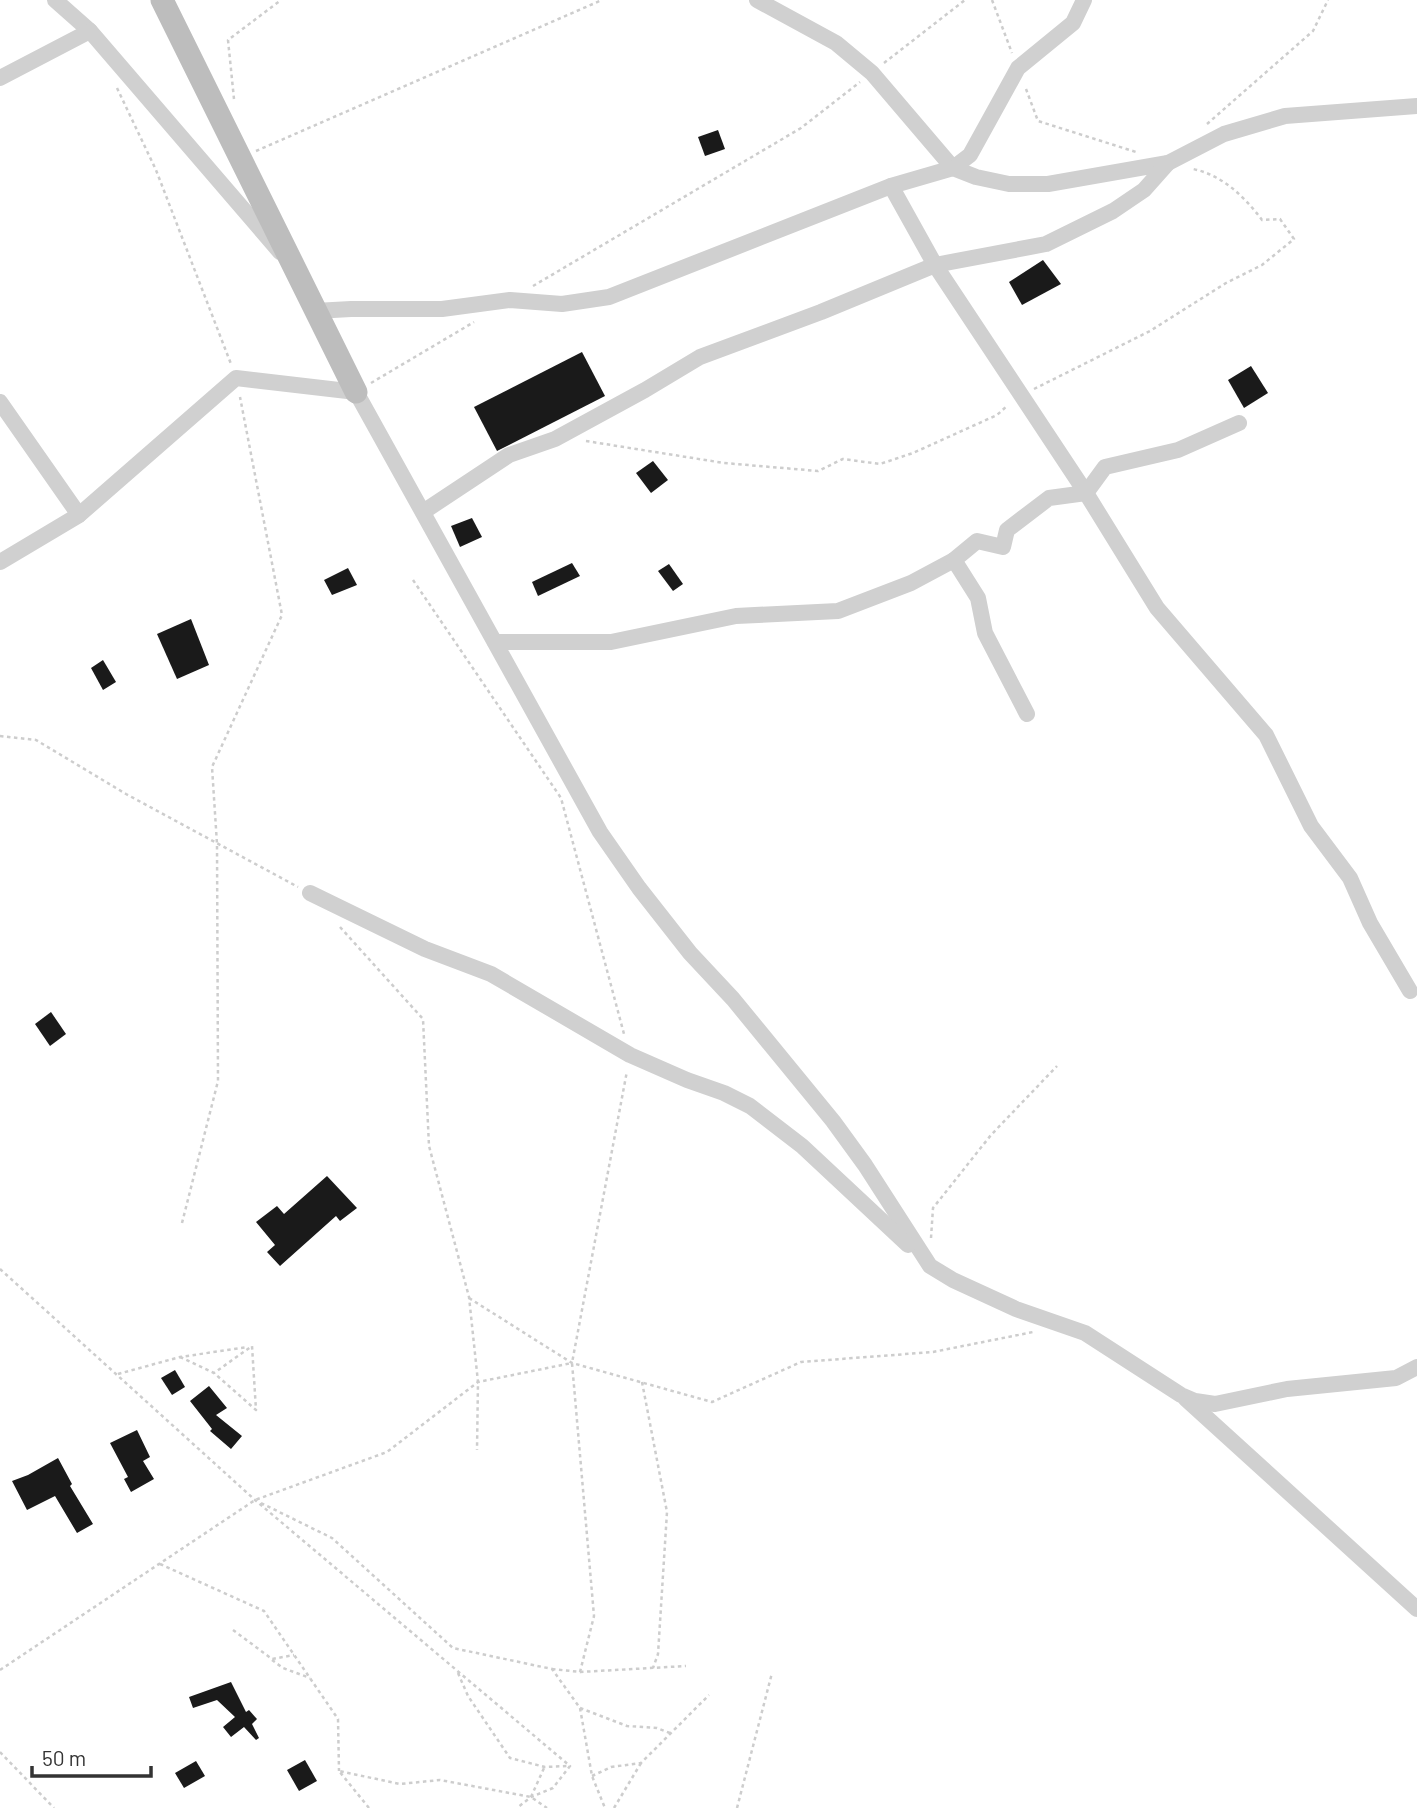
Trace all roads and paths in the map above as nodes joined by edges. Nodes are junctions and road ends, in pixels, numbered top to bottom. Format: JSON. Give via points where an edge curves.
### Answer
{"nodes":[{"id":1,"x":55,"y":0,"type":"edge"},
{"id":2,"x":162,"y":0,"type":"edge"},
{"id":3,"x":281,"y":0,"type":"edge"},
{"id":4,"x":602,"y":0,"type":"edge"},
{"id":5,"x":757,"y":0,"type":"edge"},
{"id":6,"x":965,"y":0,"type":"edge"},
{"id":7,"x":992,"y":0,"type":"edge"},
{"id":8,"x":1084,"y":0,"type":"edge"},
{"id":9,"x":1328,"y":0,"type":"edge"},
{"id":10,"x":90,"y":31,"type":"junction"},
{"id":11,"x":1018,"y":68,"type":"junction"},
{"id":12,"x":872,"y":72,"type":"junction"},
{"id":13,"x":0,"y":78,"type":"edge"},
{"id":14,"x":114,"y":81,"type":"dead end"},
{"id":15,"x":234,"y":105,"type":"dead end"},
{"id":16,"x":1417,"y":106,"type":"edge"},
{"id":17,"x":1206,"y":125,"type":"dead end"},
{"id":18,"x":239,"y":158,"type":"junction"},
{"id":19,"x":1168,"y":163,"type":"junction"},
{"id":20,"x":953,"y":168,"type":"junction"},
{"id":21,"x":891,"y":186,"type":"junction"},
{"id":22,"x":935,"y":265,"type":"junction"},
{"id":23,"x":293,"y":268,"type":"junction"},
{"id":24,"x":510,"y":300,"type":"junction"},
{"id":25,"x":316,"y":311,"type":"junction"},
{"id":26,"x":474,"y":321,"type":"dead end"},
{"id":27,"x":236,"y":378,"type":"junction"},
{"id":28,"x":356,"y":392,"type":"junction"},
{"id":29,"x":0,"y":402,"type":"edge"},
{"id":30,"x":1238,"y":423,"type":"dead end"},
{"id":31,"x":1086,"y":494,"type":"junction"},
{"id":32,"x":423,"y":512,"type":"junction"},
{"id":33,"x":79,"y":515,"type":"junction"},
{"id":34,"x":954,"y":561,"type":"junction"},
{"id":35,"x":0,"y":562,"type":"edge"},
{"id":36,"x":413,"y":580,"type":"dead end"},
{"id":37,"x":495,"y":642,"type":"junction"},
{"id":38,"x":1027,"y":713,"type":"dead end"},
{"id":39,"x":0,"y":736,"type":"edge"},
{"id":40,"x":218,"y":844,"type":"junction"},
{"id":41,"x":310,"y":893,"type":"joint"},
{"id":42,"x":336,"y":922,"type":"dead end"},
{"id":43,"x":1410,"y":991,"type":"dead end"},
{"id":44,"x":630,"y":1055,"type":"junction"},
{"id":45,"x":1057,"y":1066,"type":"dead end"},
{"id":46,"x":182,"y":1223,"type":"dead end"},
{"id":47,"x":930,"y":1266,"type":"junction"},
{"id":48,"x":0,"y":1269,"type":"edge"},
{"id":49,"x":469,"y":1297,"type":"junction"},
{"id":50,"x":1067,"y":1325,"type":"junction"},
{"id":51,"x":252,"y":1346,"type":"junction"},
{"id":52,"x":180,"y":1357,"type":"junction"},
{"id":53,"x":572,"y":1363,"type":"junction"},
{"id":54,"x":1417,"y":1367,"type":"edge"},
{"id":55,"x":214,"y":1373,"type":"junction"},
{"id":56,"x":118,"y":1374,"type":"junction"},
{"id":57,"x":478,"y":1382,"type":"junction"},
{"id":58,"x":642,"y":1382,"type":"junction"},
{"id":59,"x":1181,"y":1395,"type":"junction"},
{"id":60,"x":477,"y":1450,"type":"dead end"},
{"id":61,"x":255,"y":1500,"type":"junction"},
{"id":62,"x":160,"y":1563,"type":"junction"},
{"id":63,"x":1417,"y":1609,"type":"edge"},
{"id":64,"x":233,"y":1630,"type":"dead end"},
{"id":65,"x":294,"y":1655,"type":"junction"},
{"id":66,"x":272,"y":1660,"type":"junction"},
{"id":67,"x":686,"y":1666,"type":"dead end"},
{"id":68,"x":653,"y":1668,"type":"junction"},
{"id":69,"x":552,"y":1669,"type":"junction"},
{"id":70,"x":0,"y":1670,"type":"edge"},
{"id":71,"x":456,"y":1670,"type":"junction"},
{"id":72,"x":580,"y":1672,"type":"junction"},
{"id":73,"x":772,"y":1673,"type":"dead end"},
{"id":74,"x":310,"y":1678,"type":"junction"},
{"id":75,"x":709,"y":1695,"type":"dead end"},
{"id":76,"x":580,"y":1708,"type":"junction"},
{"id":77,"x":670,"y":1733,"type":"junction"},
{"id":78,"x":0,"y":1752,"type":"edge"},
{"id":79,"x":641,"y":1763,"type":"junction"},
{"id":80,"x":570,"y":1766,"type":"junction"},
{"id":81,"x":545,"y":1767,"type":"junction"},
{"id":82,"x":339,"y":1771,"type":"junction"},
{"id":83,"x":592,"y":1776,"type":"junction"},
{"id":84,"x":531,"y":1797,"type":"junction"},
{"id":85,"x":54,"y":1808,"type":"edge"},
{"id":86,"x":369,"y":1808,"type":"edge"},
{"id":87,"x":517,"y":1808,"type":"edge"},
{"id":88,"x":547,"y":1808,"type":"edge"},
{"id":89,"x":605,"y":1808,"type":"edge"},
{"id":90,"x":614,"y":1808,"type":"edge"},
{"id":91,"x":737,"y":1808,"type":"edge"}],
"edges":[{"from":1,"to":10,"type":"street"},
{"from":2,"to":18,"type":"street"},
{"from":3,"to":15,"type":"path","via":[[228,40]]},
{"from":4,"to":18,"type":"path"},
{"from":5,"to":12,"type":"street","via":[[836,43]]},
{"from":6,"to":12,"type":"path"},
{"from":7,"to":11,"type":"path"},
{"from":8,"to":11,"type":"street","via":[[1073,23]]},
{"from":9,"to":17,"type":"path","via":[[1313,31]]},
{"from":10,"to":13,"type":"street"},
{"from":10,"to":23,"type":"street"},
{"from":11,"to":19,"type":"path","via":[[1038,121]]},
{"from":11,"to":20,"type":"street","via":[[970,155]]},
{"from":12,"to":20,"type":"street"},
{"from":12,"to":24,"type":"path","via":[[801,128]]},
{"from":14,"to":27,"type":"path","via":[[156,170]]},
{"from":16,"to":19,"type":"street","via":[[1285,116],[1224,134]]},
{"from":18,"to":23,"type":"street"},
{"from":19,"to":20,"type":"street","via":[[1048,184],[1009,184]]},
{"from":19,"to":22,"type":"street","via":[[1144,190],[1046,244]]},
{"from":20,"to":21,"type":"street"},
{"from":21,"to":22,"type":"street"},
{"from":21,"to":24,"type":"street","via":[[609,297],[562,304]]},
{"from":22,"to":31,"type":"street"},
{"from":22,"to":32,"type":"street","via":[[700,357],[555,439],[509,455]]},
{"from":23,"to":25,"type":"street"},
{"from":24,"to":25,"type":"street","via":[[442,309]]},
{"from":25,"to":28,"type":"street"},
{"from":26,"to":28,"type":"path"},
{"from":27,"to":28,"type":"street"},
{"from":27,"to":33,"type":"street"},
{"from":27,"to":40,"type":"path","via":[[282,615],[212,767]]},
{"from":28,"to":32,"type":"street"},
{"from":29,"to":33,"type":"street"},
{"from":30,"to":31,"type":"street","via":[[1178,450],[1105,467]]},
{"from":31,"to":34,"type":"street","via":[[1049,498],[1007,530],[1003,547],[977,541]]},
{"from":31,"to":43,"type":"street","via":[[1157,608],[1266,735],[1311,826],[1350,878]]},
{"from":32,"to":37,"type":"street"},
{"from":33,"to":35,"type":"street"},
{"from":34,"to":37,"type":"street","via":[[838,611],[736,616],[611,642]]},
{"from":34,"to":38,"type":"street","via":[[978,598],[985,633]]},
{"from":36,"to":44,"type":"path","via":[[561,798]]},
{"from":37,"to":47,"type":"street","via":[[600,832],[639,888],[833,1121]]},
{"from":39,"to":40,"type":"path","via":[[36,740]]},
{"from":40,"to":41,"type":"path"},
{"from":40,"to":46,"type":"path","via":[[218,1081]]},
{"from":41,"to":44,"type":"street","via":[[425,949],[491,974]]},
{"from":42,"to":49,"type":"path","via":[[423,1019],[429,1146]]},
{"from":44,"to":47,"type":"street","via":[[750,1106],[802,1146]]},
{"from":44,"to":53,"type":"path"},
{"from":45,"to":47,"type":"path","via":[[991,1135],[933,1208]]},
{"from":47,"to":50,"type":"street","via":[[1016,1309]]},
{"from":48,"to":56,"type":"path"},
{"from":49,"to":53,"type":"path"},
{"from":49,"to":57,"type":"path"},
{"from":50,"to":58,"type":"path","via":[[933,1352],[801,1362],[712,1402]]},
{"from":50,"to":59,"type":"street"},
{"from":51,"to":52,"type":"path"},
{"from":51,"to":55,"type":"path"},
{"from":51,"to":55,"type":"path","via":[[256,1410]]},
{"from":52,"to":55,"type":"path"},
{"from":52,"to":56,"type":"path"},
{"from":53,"to":57,"type":"path"},
{"from":53,"to":58,"type":"path"},
{"from":53,"to":72,"type":"path","via":[[594,1616]]},
{"from":54,"to":59,"type":"street","via":[[1396,1378],[1287,1389],[1215,1404]]},
{"from":56,"to":61,"type":"path"},
{"from":57,"to":60,"type":"path"},
{"from":57,"to":61,"type":"path","via":[[387,1452]]},
{"from":58,"to":68,"type":"path","via":[[667,1512],[658,1654]]},
{"from":59,"to":63,"type":"street"},
{"from":61,"to":62,"type":"path"},
{"from":61,"to":69,"type":"path","via":[[332,1538],[453,1648]]},
{"from":61,"to":71,"type":"path"},
{"from":62,"to":65,"type":"path","via":[[264,1611]]},
{"from":62,"to":70,"type":"path"},
{"from":64,"to":66,"type":"path"},
{"from":65,"to":66,"type":"path"},
{"from":65,"to":74,"type":"path"},
{"from":66,"to":74,"type":"path"},
{"from":67,"to":68,"type":"path"},
{"from":68,"to":72,"type":"path"},
{"from":69,"to":72,"type":"path"},
{"from":69,"to":76,"type":"path"},
{"from":71,"to":80,"type":"path"},
{"from":71,"to":81,"type":"path","via":[[510,1758]]},
{"from":73,"to":91,"type":"path"},
{"from":74,"to":82,"type":"path","via":[[338,1719]]},
{"from":75,"to":77,"type":"path"},
{"from":76,"to":77,"type":"path","via":[[626,1726]]},
{"from":76,"to":83,"type":"path"},
{"from":77,"to":79,"type":"path"},
{"from":78,"to":85,"type":"path"},
{"from":79,"to":83,"type":"path","via":[[611,1767]]},
{"from":79,"to":90,"type":"path"},
{"from":80,"to":81,"type":"path"},
{"from":80,"to":84,"type":"path","via":[[553,1788]]},
{"from":81,"to":84,"type":"path"},
{"from":82,"to":84,"type":"path","via":[[400,1784],[440,1780]]},
{"from":82,"to":86,"type":"path"},
{"from":83,"to":89,"type":"path"},
{"from":84,"to":87,"type":"path"},
{"from":84,"to":88,"type":"path"}]}
